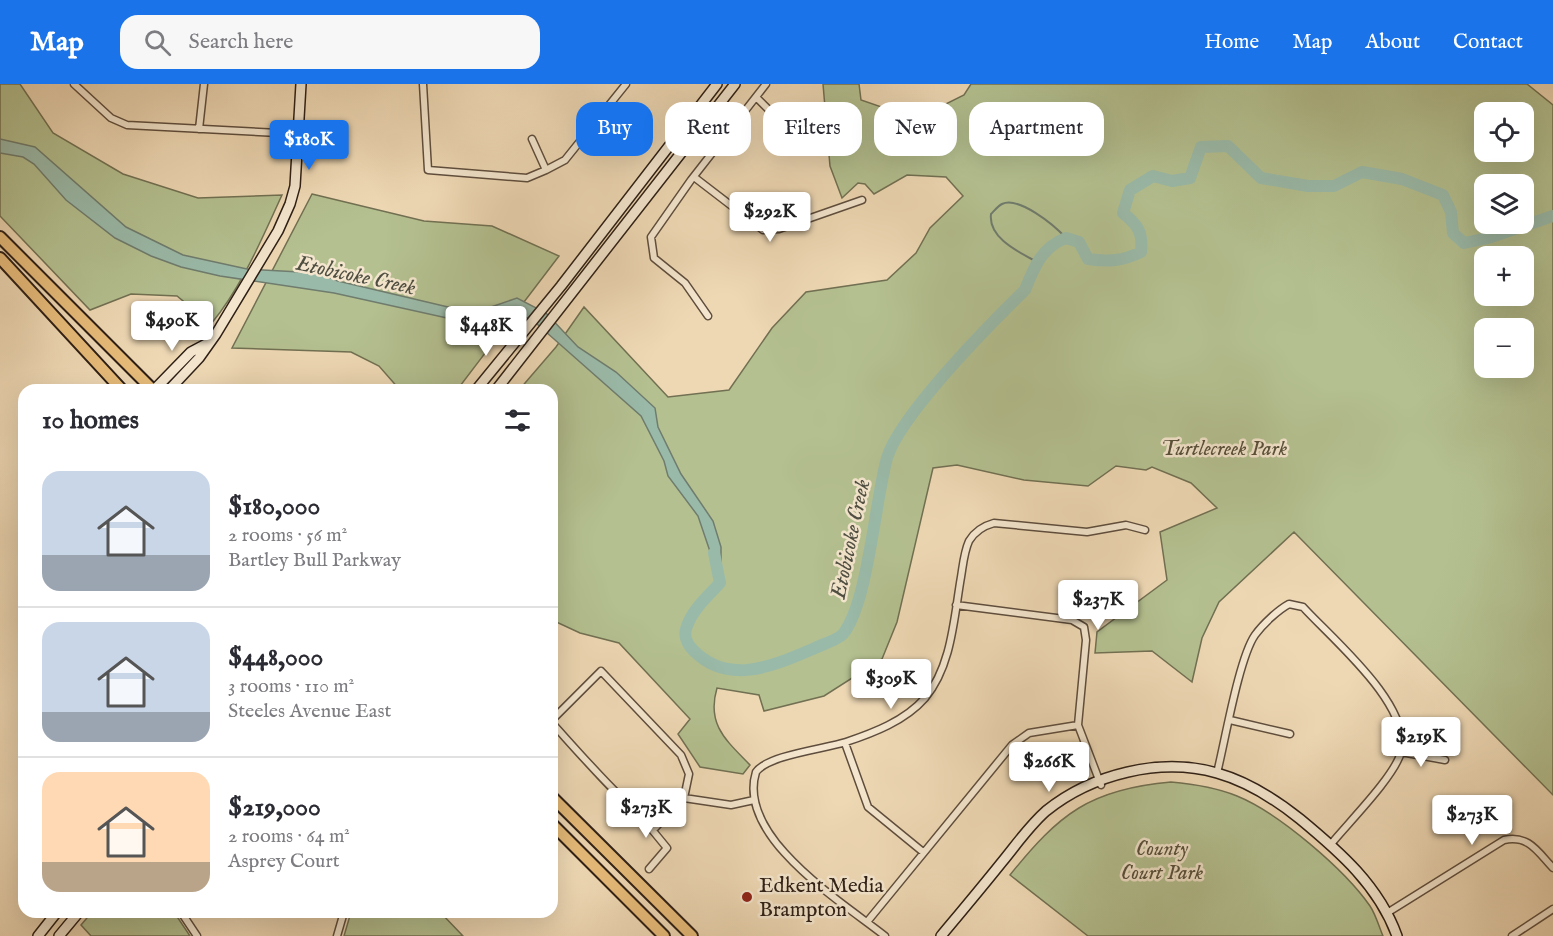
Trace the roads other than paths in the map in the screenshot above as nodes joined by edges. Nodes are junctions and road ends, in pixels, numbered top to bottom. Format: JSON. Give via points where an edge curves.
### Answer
{"nodes":[{"id":1,"x":74,"y":84,"type":"edge"},
{"id":2,"x":204,"y":84,"type":"edge"},
{"id":3,"x":301,"y":84,"type":"edge"},
{"id":4,"x":423,"y":84,"type":"edge"},
{"id":5,"x":626,"y":84,"type":"edge"},
{"id":6,"x":717,"y":84,"type":"edge"},
{"id":7,"x":735,"y":84,"type":"edge"},
{"id":8,"x":766,"y":84,"type":"edge"},
{"id":9,"x":756,"y":97,"type":"junction"},
{"id":10,"x":763,"y":104,"type":"edge"},
{"id":11,"x":200,"y":129,"type":"junction"},
{"id":12,"x":298,"y":134,"type":"junction"},
{"id":13,"x":532,"y":139,"type":"dead end"},
{"id":14,"x":546,"y":170,"type":"junction"},
{"id":15,"x":693,"y":177,"type":"junction"},
{"id":16,"x":862,"y":200,"type":"dead end"},
{"id":17,"x":0,"y":237,"type":"edge"},
{"id":18,"x":0,"y":258,"type":"edge"},
{"id":19,"x":708,"y":316,"type":"dead end"},
{"id":20,"x":210,"y":342,"type":"junction"},
{"id":21,"x":116,"y":384,"type":"edge"},
{"id":22,"x":148,"y":384,"type":"edge"},
{"id":23,"x":160,"y":384,"type":"edge"},
{"id":24,"x":174,"y":384,"type":"edge"},
{"id":25,"x":481,"y":384,"type":"edge"},
{"id":26,"x":500,"y":384,"type":"edge"},
{"id":27,"x":1146,"y":530,"type":"dead end"},
{"id":28,"x":956,"y":605,"type":"junction"},
{"id":29,"x":558,"y":715,"type":"edge"},
{"id":30,"x":1230,"y":720,"type":"junction"},
{"id":31,"x":1078,"y":725,"type":"junction"},
{"id":32,"x":558,"y":727,"type":"edge"},
{"id":33,"x":1290,"y":734,"type":"dead end"},
{"id":34,"x":845,"y":742,"type":"junction"},
{"id":35,"x":1401,"y":752,"type":"junction"},
{"id":36,"x":1445,"y":760,"type":"dead end"},
{"id":37,"x":1217,"y":773,"type":"junction"},
{"id":38,"x":1100,"y":783,"type":"junction"},
{"id":39,"x":684,"y":798,"type":"junction"},
{"id":40,"x":754,"y":800,"type":"junction"},
{"id":41,"x":558,"y":802,"type":"edge"},
{"id":42,"x":677,"y":805,"type":"junction"},
{"id":43,"x":634,"y":809,"type":"junction"},
{"id":44,"x":654,"y":829,"type":"junction"},
{"id":45,"x":558,"y":830,"type":"edge"},
{"id":46,"x":1331,"y":844,"type":"junction"},
{"id":47,"x":923,"y":852,"type":"junction"},
{"id":48,"x":1553,"y":868,"type":"edge"},
{"id":49,"x":649,"y":869,"type":"dead end"},
{"id":50,"x":1553,"y":909,"type":"edge"},
{"id":51,"x":1387,"y":913,"type":"junction"},
{"id":52,"x":52,"y":918,"type":"edge"},
{"id":53,"x":74,"y":918,"type":"edge"},
{"id":54,"x":185,"y":918,"type":"edge"},
{"id":55,"x":342,"y":918,"type":"edge"},
{"id":56,"x":867,"y":922,"type":"junction"},
{"id":57,"x":38,"y":936,"type":"edge"},
{"id":58,"x":59,"y":936,"type":"edge"},
{"id":59,"x":197,"y":936,"type":"edge"},
{"id":60,"x":337,"y":936,"type":"edge"},
{"id":61,"x":664,"y":936,"type":"edge"},
{"id":62,"x":692,"y":936,"type":"edge"},
{"id":63,"x":885,"y":936,"type":"edge"},
{"id":64,"x":941,"y":936,"type":"edge"},
{"id":65,"x":1397,"y":936,"type":"edge"},
{"id":66,"x":1512,"y":936,"type":"edge"}],
"edges":[{"from":1,"to":11,"type":"street","via":[[117,123]]},
{"from":2,"to":11,"type":"street"},
{"from":3,"to":12,"type":"street"},
{"from":4,"to":14,"type":"street","via":[[428,170],[527,178]]},
{"from":5,"to":14,"type":"street","via":[[565,160]]},
{"from":6,"to":25,"type":"street"},
{"from":7,"to":26,"type":"street"},
{"from":8,"to":9,"type":"street"},
{"from":9,"to":10,"type":"street"},
{"from":9,"to":15,"type":"street"},
{"from":11,"to":12,"type":"street"},
{"from":12,"to":20,"type":"street","via":[[290,204],[263,257]]},
{"from":13,"to":14,"type":"street"},
{"from":15,"to":16,"type":"street","via":[[763,230],[779,229]]},
{"from":15,"to":19,"type":"street","via":[[655,229],[650,245],[654,258],[685,283]]},
{"from":17,"to":22,"type":"main road"},
{"from":18,"to":21,"type":"main road"},
{"from":20,"to":23,"type":"street","via":[[191,352]]},
{"from":20,"to":24,"type":"street"},
{"from":27,"to":28,"type":"street","via":[[1125,525],[1087,532],[985,525],[975,532],[965,551]]},
{"from":28,"to":31,"type":"street","via":[[1072,620],[1084,627]]},
{"from":28,"to":34,"type":"street","via":[[944,665],[924,698],[886,727]]},
{"from":29,"to":39,"type":"street","via":[[601,671],[681,755],[689,774]]},
{"from":30,"to":33,"type":"street"},
{"from":30,"to":35,"type":"street","via":[[1255,635],[1283,607],[1296,604],[1382,690],[1396,716]]},
{"from":30,"to":37,"type":"street"},
{"from":31,"to":38,"type":"street"},
{"from":31,"to":47,"type":"street","via":[[1029,733],[1012,745]]},
{"from":32,"to":43,"type":"street"},
{"from":34,"to":40,"type":"street","via":[[762,765],[754,778]]},
{"from":34,"to":47,"type":"street","via":[[868,807]]},
{"from":35,"to":36,"type":"street"},
{"from":35,"to":46,"type":"street","via":[[1385,778]]},
{"from":37,"to":38,"type":"street","via":[[1187,768],[1149,769]]},
{"from":37,"to":46,"type":"street","via":[[1280,803]]},
{"from":38,"to":64,"type":"street","via":[[1046,811]]},
{"from":39,"to":40,"type":"street","via":[[731,805]]},
{"from":39,"to":42,"type":"street"},
{"from":40,"to":56,"type":"street","via":[[778,848]]},
{"from":41,"to":62,"type":"main road"},
{"from":42,"to":43,"type":"street","via":[[660,812]]},
{"from":42,"to":44,"type":"street"},
{"from":43,"to":44,"type":"street"},
{"from":44,"to":49,"type":"street","via":[[667,848]]},
{"from":45,"to":61,"type":"main road"},
{"from":46,"to":51,"type":"street","via":[[1365,879]]},
{"from":47,"to":56,"type":"street"},
{"from":48,"to":51,"type":"street","via":[[1529,843],[1517,838],[1504,840]]},
{"from":50,"to":66,"type":"street"},
{"from":51,"to":65,"type":"street"},
{"from":52,"to":57,"type":"street"},
{"from":53,"to":58,"type":"street"},
{"from":54,"to":59,"type":"street"},
{"from":55,"to":60,"type":"street"},
{"from":56,"to":63,"type":"street"}]}
